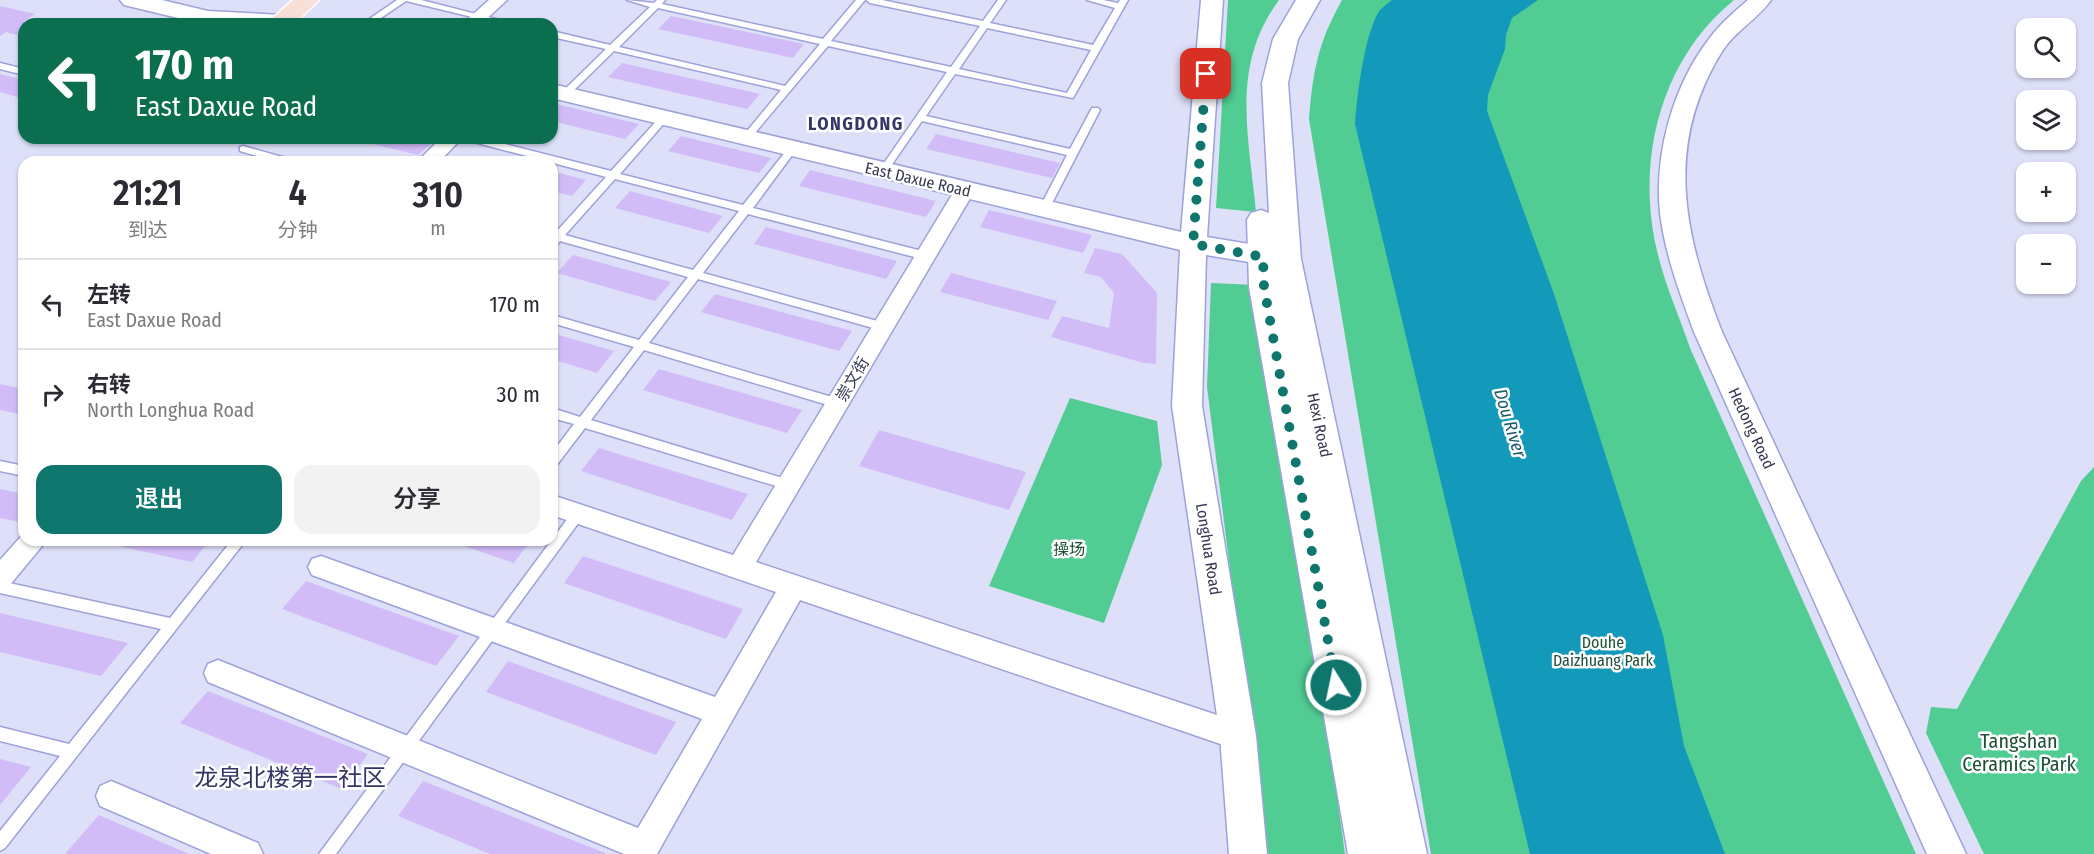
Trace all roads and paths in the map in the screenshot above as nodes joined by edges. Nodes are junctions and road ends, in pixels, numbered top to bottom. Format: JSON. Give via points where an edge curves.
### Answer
{"nodes":[{"id":1,"x":132,"y":0,"type":"edge"},
{"id":2,"x":195,"y":0,"type":"edge"},
{"id":3,"x":307,"y":0,"type":"edge"},
{"id":4,"x":403,"y":0,"type":"edge"},
{"id":5,"x":410,"y":0,"type":"edge"},
{"id":6,"x":499,"y":0,"type":"edge"},
{"id":7,"x":631,"y":0,"type":"edge"},
{"id":8,"x":861,"y":0,"type":"edge"},
{"id":9,"x":870,"y":0,"type":"edge"},
{"id":10,"x":1002,"y":0,"type":"edge"},
{"id":11,"x":1091,"y":0,"type":"edge"},
{"id":12,"x":1212,"y":0,"type":"edge"},
{"id":13,"x":1285,"y":0,"type":"edge"},
{"id":14,"x":1308,"y":0,"type":"edge"},
{"id":15,"x":1760,"y":0,"type":"edge"},
{"id":16,"x":659,"y":3,"type":"edge"},
{"id":17,"x":1122,"y":3,"type":"edge"},
{"id":18,"x":277,"y":17,"type":"edge"},
{"id":19,"x":375,"y":18,"type":"edge"},
{"id":20,"x":468,"y":18,"type":"edge"},
{"id":21,"x":477,"y":18,"type":"edge"},
{"id":22,"x":985,"y":24,"type":"junction"},
{"id":23,"x":558,"y":34,"type":"edge"},
{"id":24,"x":826,"y":42,"type":"junction"},
{"id":25,"x":612,"y":48,"type":"junction"},
{"id":26,"x":1096,"y":48,"type":"junction"},
{"id":27,"x":0,"y":66,"type":"edge"},
{"id":28,"x":18,"y":70,"type":"edge"},
{"id":29,"x":953,"y":70,"type":"junction"},
{"id":30,"x":787,"y":89,"type":"junction"},
{"id":31,"x":558,"y":93,"type":"edge"},
{"id":32,"x":1095,"y":110,"type":"dead end"},
{"id":33,"x":664,"y":118,"type":"junction"},
{"id":34,"x":920,"y":118,"type":"junction"},
{"id":35,"x":746,"y":138,"type":"junction"},
{"id":36,"x":446,"y":144,"type":"edge"},
{"id":37,"x":492,"y":144,"type":"edge"},
{"id":38,"x":793,"y":148,"type":"junction"},
{"id":39,"x":243,"y":149,"type":"dead end"},
{"id":40,"x":1073,"y":153,"type":"junction"},
{"id":41,"x":268,"y":156,"type":"edge"},
{"id":42,"x":433,"y":156,"type":"edge"},
{"id":43,"x":539,"y":156,"type":"edge"},
{"id":44,"x":558,"y":161,"type":"edge"},
{"id":45,"x":883,"y":171,"type":"junction"},
{"id":46,"x":613,"y":175,"type":"junction"},
{"id":47,"x":965,"y":190,"type":"junction"},
{"id":48,"x":746,"y":209,"type":"junction"},
{"id":49,"x":1044,"y":209,"type":"junction"},
{"id":50,"x":558,"y":234,"type":"edge"},
{"id":51,"x":558,"y":239,"type":"edge"},
{"id":52,"x":1193,"y":244,"type":"junction"},
{"id":53,"x":926,"y":256,"type":"junction"},
{"id":54,"x":1274,"y":258,"type":"junction"},
{"id":55,"x":696,"y":274,"type":"junction"},
{"id":56,"x":558,"y":321,"type":"edge"},
{"id":57,"x":884,"y":327,"type":"junction"},
{"id":58,"x":641,"y":345,"type":"junction"},
{"id":59,"x":838,"y":403,"type":"junction"},
{"id":60,"x":558,"y":415,"type":"edge"},
{"id":61,"x":582,"y":422,"type":"junction"},
{"id":62,"x":558,"y":454,"type":"edge"},
{"id":63,"x":0,"y":466,"type":"edge"},
{"id":64,"x":18,"y":470,"type":"edge"},
{"id":65,"x":789,"y":485,"type":"junction"},
{"id":66,"x":558,"y":507,"type":"edge"},
{"id":67,"x":578,"y":514,"type":"junction"},
{"id":68,"x":558,"y":541,"type":"edge"},
{"id":69,"x":29,"y":546,"type":"edge"},
{"id":70,"x":235,"y":546,"type":"edge"},
{"id":71,"x":555,"y":546,"type":"edge"},
{"id":72,"x":321,"y":567,"type":"dead end"},
{"id":73,"x":740,"y":568,"type":"junction"},
{"id":74,"x":0,"y":578,"type":"edge"},
{"id":75,"x":794,"y":586,"type":"junction"},
{"id":76,"x":0,"y":587,"type":"edge"},
{"id":77,"x":172,"y":625,"type":"junction"},
{"id":78,"x":493,"y":630,"type":"junction"},
{"id":79,"x":218,"y":672,"type":"dead end"},
{"id":80,"x":721,"y":713,"type":"junction"},
{"id":81,"x":0,"y":734,"type":"edge"},
{"id":82,"x":1238,"y":736,"type":"junction"},
{"id":83,"x":405,"y":748,"type":"junction"},
{"id":84,"x":72,"y":752,"type":"junction"},
{"id":85,"x":111,"y":796,"type":"dead end"},
{"id":86,"x":0,"y":843,"type":"edge"},
{"id":87,"x":643,"y":850,"type":"edge"},
{"id":88,"x":247,"y":854,"type":"edge"},
{"id":89,"x":327,"y":854,"type":"edge"},
{"id":90,"x":1248,"y":854,"type":"edge"},
{"id":91,"x":1369,"y":854,"type":"edge"},
{"id":92,"x":1406,"y":854,"type":"edge"},
{"id":93,"x":1947,"y":854,"type":"edge"}],
"edges":[{"from":1,"to":18,"type":"main road","via":[[208,18]]},
{"from":2,"to":18,"type":"main road"},
{"from":3,"to":18,"type":"main road"},
{"from":4,"to":19,"type":"lane"},
{"from":5,"to":20,"type":"lane"},
{"from":6,"to":21,"type":"street"},
{"from":7,"to":16,"type":"lane"},
{"from":8,"to":24,"type":"lane"},
{"from":9,"to":22,"type":"lane"},
{"from":10,"to":22,"type":"lane"},
{"from":11,"to":17,"type":"lane"},
{"from":12,"to":52,"type":"street","name":"Longhua Road"},
{"from":13,"to":54,"type":"main road","name":"Hexi Road","via":[[1261,46],[1254,74]]},
{"from":14,"to":54,"type":"main road","name":"Hexi Road","via":[[1287,32],[1276,65]]},
{"from":15,"to":93,"type":"street","name":"Hedong Road","via":[[1713,49],[1687,106],[1673,178],[1673,210],[1680,249],[1708,332]]},
{"from":16,"to":24,"type":"lane"},
{"from":16,"to":25,"type":"lane"},
{"from":17,"to":26,"type":"lane"},
{"from":22,"to":26,"type":"lane"},
{"from":22,"to":29,"type":"lane"},
{"from":23,"to":25,"type":"lane"},
{"from":24,"to":29,"type":"lane"},
{"from":24,"to":30,"type":"lane"},
{"from":25,"to":30,"type":"lane"},
{"from":25,"to":31,"type":"lane"},
{"from":26,"to":29,"type":"lane","via":[[1070,96]]},
{"from":27,"to":28,"type":"lane"},
{"from":29,"to":34,"type":"lane"},
{"from":30,"to":35,"type":"lane"},
{"from":31,"to":33,"type":"street","name":"East Daxue Road"},
{"from":32,"to":40,"type":"lane"},
{"from":33,"to":35,"type":"street","name":"East Daxue Road"},
{"from":33,"to":46,"type":"lane"},
{"from":34,"to":40,"type":"lane"},
{"from":34,"to":45,"type":"lane"},
{"from":35,"to":38,"type":"street","name":"East Daxue Road"},
{"from":36,"to":42,"type":"street"},
{"from":37,"to":43,"type":"lane"},
{"from":38,"to":45,"type":"street","name":"East Daxue Road"},
{"from":38,"to":48,"type":"lane"},
{"from":39,"to":41,"type":"lane"},
{"from":40,"to":49,"type":"lane"},
{"from":44,"to":46,"type":"lane"},
{"from":45,"to":47,"type":"street","name":"East Daxue Road"},
{"from":46,"to":48,"type":"lane"},
{"from":46,"to":50,"type":"lane"},
{"from":47,"to":49,"type":"street","name":"East Daxue Road"},
{"from":47,"to":53,"type":"street","name":"崇文街"},
{"from":48,"to":53,"type":"lane"},
{"from":48,"to":55,"type":"lane"},
{"from":49,"to":52,"type":"street","name":"East Daxue Road"},
{"from":51,"to":55,"type":"lane"},
{"from":52,"to":54,"type":"street","name":"East Daxue Road"},
{"from":52,"to":82,"type":"street","name":"Longhua Road","via":[[1186,406]]},
{"from":53,"to":57,"type":"street","name":"崇文街"},
{"from":54,"to":91,"type":"main road","name":"Hexi Road","via":[[1264,287]]},
{"from":54,"to":92,"type":"main road","name":"Hexi Road"},
{"from":55,"to":57,"type":"lane"},
{"from":55,"to":58,"type":"lane"},
{"from":56,"to":58,"type":"lane"},
{"from":57,"to":59,"type":"street","name":"崇文街"},
{"from":58,"to":59,"type":"lane"},
{"from":58,"to":61,"type":"lane"},
{"from":59,"to":65,"type":"street","name":"崇文街"},
{"from":60,"to":61,"type":"lane"},
{"from":61,"to":62,"type":"lane"},
{"from":61,"to":65,"type":"lane"},
{"from":63,"to":64,"type":"lane"},
{"from":65,"to":73,"type":"street","name":"崇文街"},
{"from":66,"to":67,"type":"street"},
{"from":67,"to":68,"type":"lane"},
{"from":67,"to":73,"type":"street"},
{"from":69,"to":74,"type":"street"},
{"from":70,"to":77,"type":"lane"},
{"from":71,"to":78,"type":"lane"},
{"from":72,"to":78,"type":"street"},
{"from":73,"to":75,"type":"street"},
{"from":75,"to":80,"type":"street"},
{"from":75,"to":82,"type":"street"},
{"from":76,"to":77,"type":"lane"},
{"from":77,"to":84,"type":"lane"},
{"from":78,"to":80,"type":"street"},
{"from":78,"to":83,"type":"lane"},
{"from":79,"to":83,"type":"street"},
{"from":80,"to":87,"type":"street"},
{"from":81,"to":84,"type":"lane"},
{"from":82,"to":90,"type":"street","name":"Longhua Road"},
{"from":83,"to":87,"type":"street"},
{"from":83,"to":89,"type":"lane"},
{"from":84,"to":86,"type":"lane"},
{"from":85,"to":88,"type":"street"}]}
